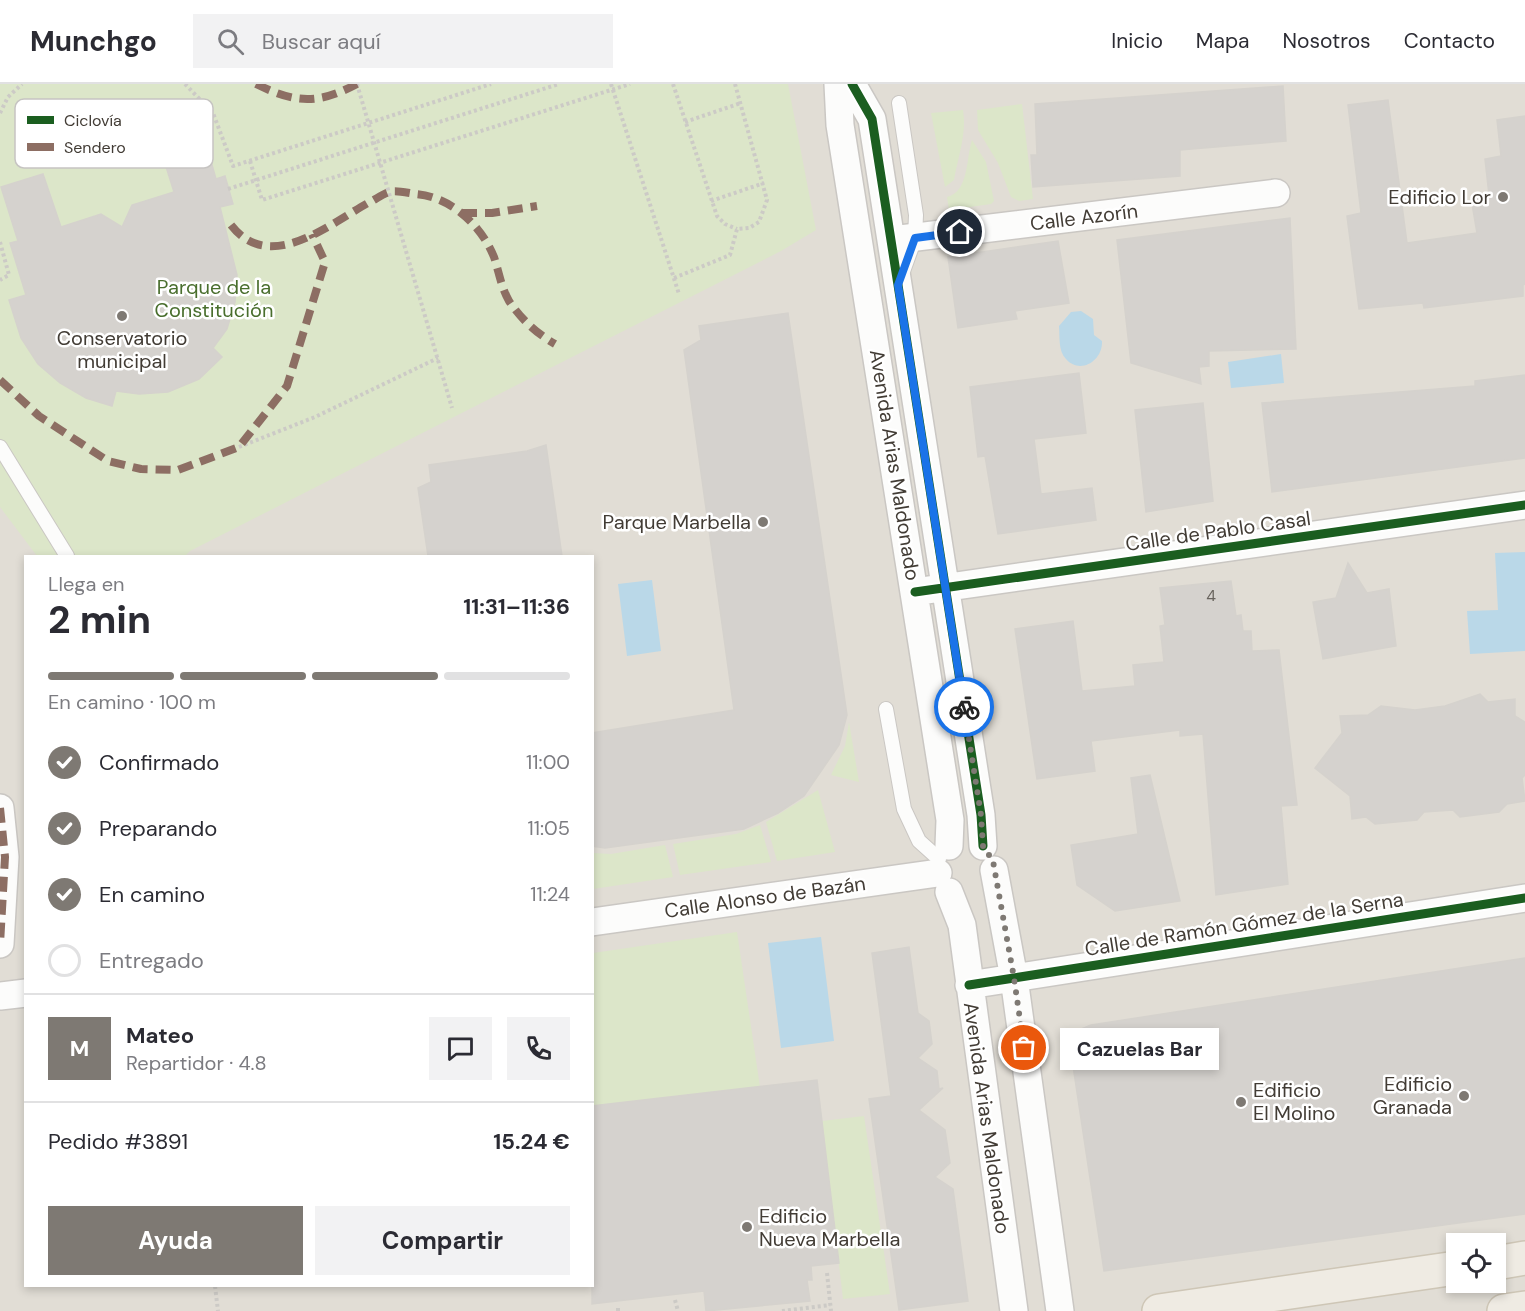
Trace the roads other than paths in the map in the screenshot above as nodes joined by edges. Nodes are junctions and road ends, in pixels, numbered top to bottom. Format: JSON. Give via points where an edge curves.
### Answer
{"nodes":[{"id":1,"x":838,"y":84,"type":"edge"},
{"id":2,"x":852,"y":84,"type":"edge"},
{"id":3,"x":898,"y":103,"type":"dead end"},
{"id":4,"x":1276,"y":193,"type":"dead end"},
{"id":5,"x":903,"y":239,"type":"junction"},
{"id":6,"x":0,"y":447,"type":"edge"},
{"id":7,"x":1525,"y":505,"type":"edge"},
{"id":8,"x":66,"y":555,"type":"edge"},
{"id":9,"x":944,"y":588,"type":"junction"},
{"id":10,"x":915,"y":592,"type":"junction"},
{"id":11,"x":886,"y":709,"type":"dead end"},
{"id":12,"x":0,"y":808,"type":"edge"},
{"id":13,"x":988,"y":858,"type":"junction"},
{"id":14,"x":943,"y":867,"type":"junction"},
{"id":15,"x":1525,"y":898,"type":"edge"},
{"id":16,"x":594,"y":922,"type":"edge"},
{"id":17,"x":0,"y":944,"type":"edge"},
{"id":18,"x":1014,"y":978,"type":"junction"},
{"id":19,"x":969,"y":985,"type":"junction"},
{"id":20,"x":1525,"y":1258,"type":"edge"},
{"id":21,"x":1506,"y":1261,"type":"edge"},
{"id":22,"x":1446,"y":1269,"type":"edge"},
{"id":23,"x":1525,"y":1308,"type":"edge"},
{"id":24,"x":1014,"y":1311,"type":"edge"},
{"id":25,"x":1060,"y":1311,"type":"edge"},
{"id":26,"x":1159,"y":1311,"type":"edge"},
{"id":27,"x":1504,"y":1311,"type":"edge"}],
"edges":[{"from":1,"to":10,"type":"street","name":"Avenida Arias Maldonado","via":[[840,125]]},
{"from":2,"to":5,"type":"street","name":"Avenida Arias Maldonado","via":[[872,119]]},
{"from":3,"to":5,"type":"lane","via":[[916,215]]},
{"from":4,"to":5,"type":"street","name":"Calle Azorín"},
{"from":5,"to":9,"type":"street","name":"Avenida Arias Maldonado","via":[[898,285]]},
{"from":6,"to":8,"type":"lane"},
{"from":7,"to":9,"type":"street","name":"Calle de Pablo Casal"},
{"from":9,"to":10,"type":"street","name":"Calle de Pablo Casal"},
{"from":9,"to":13,"type":"street","name":"Avenida Arias Maldonado"},
{"from":10,"to":14,"type":"street","name":"Avenida Arias Maldonado","via":[[950,820]]},
{"from":11,"to":14,"type":"lane","via":[[904,809],[920,841]]},
{"from":12,"to":17,"type":"street","via":[[5,857]]},
{"from":13,"to":14,"type":"street","via":[[966,840]]},
{"from":13,"to":14,"type":"street","via":[[988,886],[974,896],[965,897]]},
{"from":13,"to":18,"type":"street","name":"Avenida Arias Maldonado"},
{"from":14,"to":16,"type":"street","name":"Calle Alonso de Bazán"},
{"from":14,"to":19,"type":"street","name":"Avenida Arias Maldonado","via":[[962,925]]},
{"from":15,"to":18,"type":"street","name":"Calle de Ramón Gómez de la Serna"},
{"from":18,"to":19,"type":"street","name":"Calle de Ramón Gómez de la Serna"},
{"from":18,"to":25,"type":"street","name":"Avenida Arias Maldonado"},
{"from":19,"to":24,"type":"street","name":"Avenida Arias Maldonado"},
{"from":20,"to":21,"type":"main road"},
{"from":22,"to":26,"type":"main road"},
{"from":23,"to":27,"type":"main road"}]}
